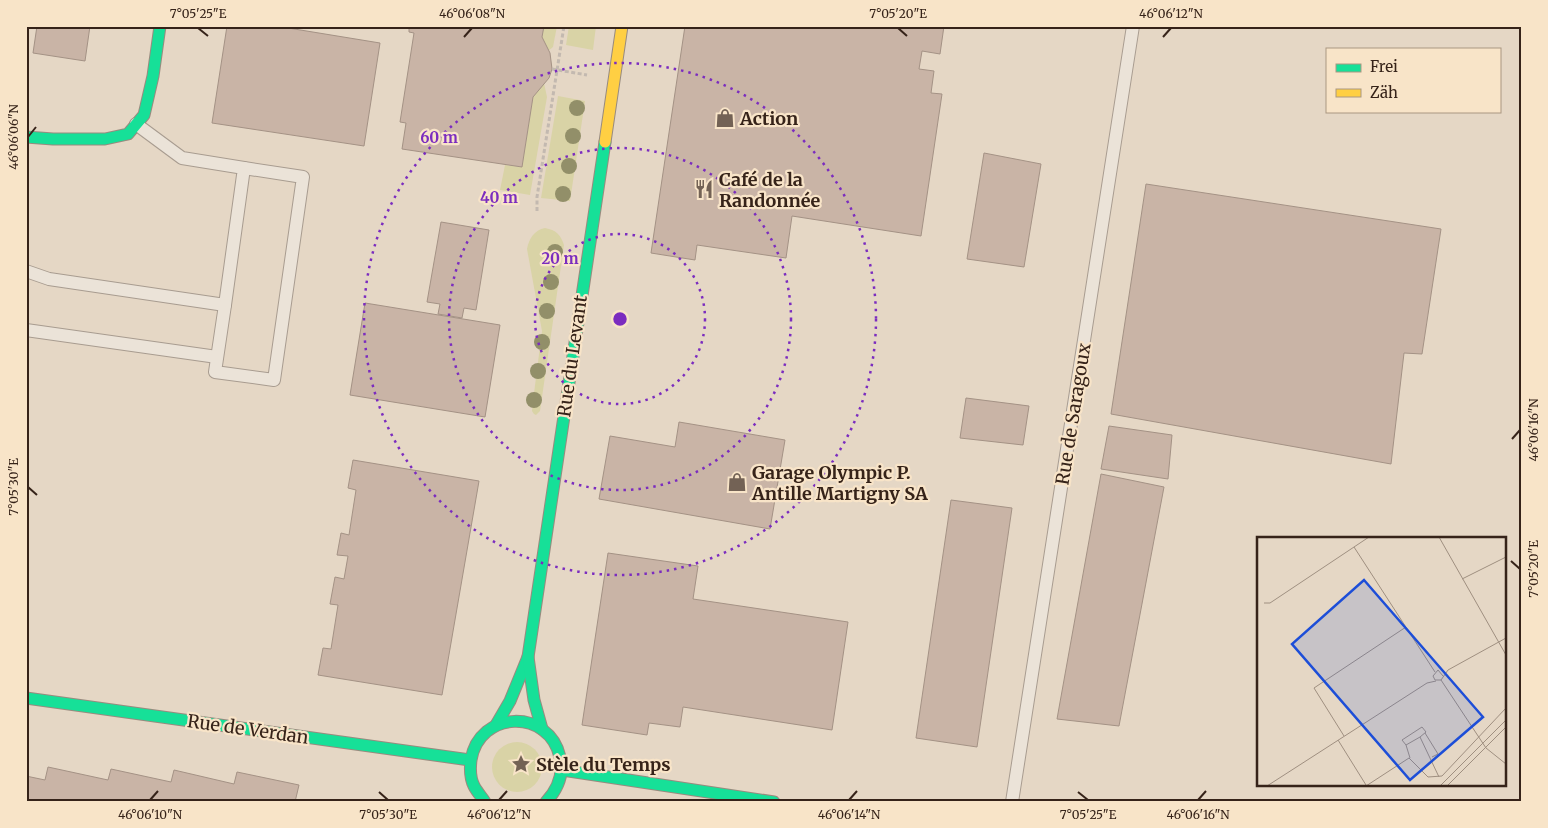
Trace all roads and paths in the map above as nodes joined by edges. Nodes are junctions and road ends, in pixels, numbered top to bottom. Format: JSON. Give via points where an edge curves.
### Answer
{"nodes":[{"id":1,"x":160,"y":26,"type":"edge"},
{"id":2,"x":564,"y":26,"type":"edge"},
{"id":3,"x":622,"y":26,"type":"edge"},
{"id":4,"x":1133,"y":26,"type":"edge"},
{"id":5,"x":552,"y":69,"type":"dead end"},
{"id":6,"x":557,"y":70,"type":"junction"},
{"id":7,"x":592,"y":76,"type":"dead end"},
{"id":8,"x":136,"y":124,"type":"junction"},
{"id":9,"x":26,"y":137,"type":"edge"},
{"id":10,"x":244,"y":168,"type":"junction"},
{"id":11,"x":537,"y":211,"type":"dead end"},
{"id":12,"x":26,"y":271,"type":"edge"},
{"id":13,"x":225,"y":305,"type":"junction"},
{"id":14,"x":26,"y":330,"type":"edge"},
{"id":15,"x":217,"y":356,"type":"junction"},
{"id":16,"x":528,"y":657,"type":"junction"},
{"id":17,"x":26,"y":698,"type":"edge"},
{"id":18,"x":496,"y":725,"type":"junction"},
{"id":19,"x":542,"y":729,"type":"junction"},
{"id":20,"x":470,"y":760,"type":"junction"},
{"id":21,"x":562,"y":770,"type":"junction"},
{"id":22,"x":485,"y":802,"type":"edge"},
{"id":23,"x":546,"y":802,"type":"edge"},
{"id":24,"x":774,"y":802,"type":"edge"},
{"id":25,"x":1012,"y":802,"type":"edge"}],
"edges":[{"from":1,"to":8,"type":"street","via":[[144,115]]},
{"from":2,"to":6,"type":"path"},
{"from":3,"to":16,"type":"street","name":"Rue du Levant"},
{"from":4,"to":25,"type":"lane","name":"Rue de Saragoux"},
{"from":5,"to":6,"type":"path"},
{"from":6,"to":7,"type":"path"},
{"from":6,"to":11,"type":"path"},
{"from":8,"to":9,"type":"street","via":[[128,134],[105,139]]},
{"from":8,"to":10,"type":"lane","via":[[182,158]]},
{"from":10,"to":13,"type":"lane"},
{"from":10,"to":15,"type":"lane","via":[[303,177],[274,380],[215,372]]},
{"from":12,"to":13,"type":"lane","via":[[49,279]]},
{"from":13,"to":15,"type":"lane"},
{"from":14,"to":15,"type":"lane"},
{"from":16,"to":18,"type":"street","name":"Rue du Levant"},
{"from":16,"to":19,"type":"street","name":"Rue du Levant"},
{"from":17,"to":20,"type":"street","name":"Rue de Verdan"},
{"from":18,"to":19,"type":"street","via":[[517,721]]},
{"from":18,"to":20,"type":"street","via":[[478,739]]},
{"from":19,"to":21,"type":"street","via":[[558,748]]},
{"from":20,"to":22,"type":"street","via":[[472,783]]},
{"from":21,"to":23,"type":"street","via":[[554,792]]},
{"from":21,"to":24,"type":"street"}]}
